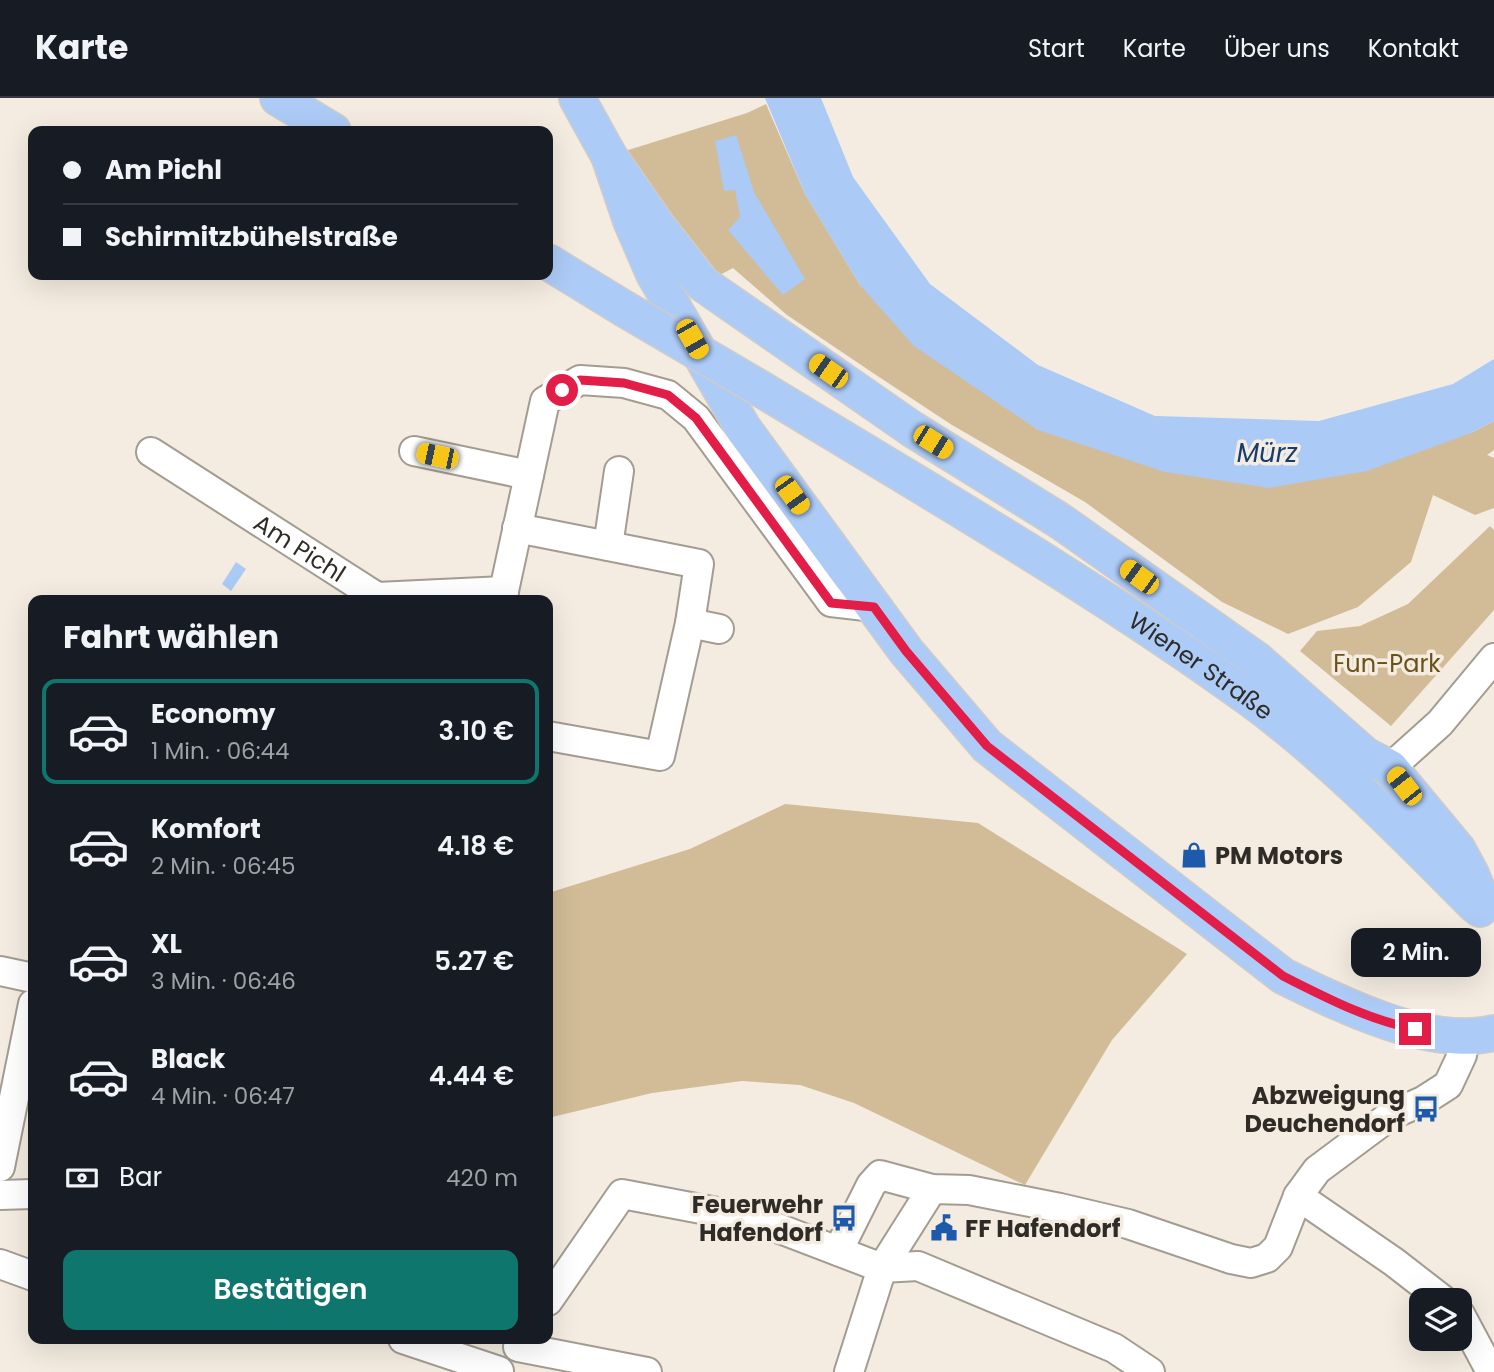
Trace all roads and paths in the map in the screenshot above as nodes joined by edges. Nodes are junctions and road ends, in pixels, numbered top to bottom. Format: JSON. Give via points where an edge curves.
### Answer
{"nodes":[{"id":1,"x":278,"y":98,"type":"edge"},
{"id":2,"x":577,"y":98,"type":"edge"},
{"id":3,"x":325,"y":126,"type":"edge"},
{"id":4,"x":609,"y":156,"type":"junction"},
{"id":5,"x":553,"y":265,"type":"edge"},
{"id":6,"x":704,"y":284,"type":"junction"},
{"id":7,"x":679,"y":317,"type":"junction"},
{"id":8,"x":414,"y":451,"type":"dead end"},
{"id":9,"x":151,"y":452,"type":"dead end"},
{"id":10,"x":620,"y":471,"type":"dead end"},
{"id":11,"x":529,"y":475,"type":"junction"},
{"id":12,"x":517,"y":528,"type":"junction"},
{"id":13,"x":608,"y":546,"type":"junction"},
{"id":14,"x":374,"y":595,"type":"edge"},
{"id":15,"x":503,"y":595,"type":"edge"},
{"id":16,"x":874,"y":607,"type":"junction"},
{"id":17,"x":690,"y":623,"type":"junction"},
{"id":18,"x":719,"y":629,"type":"dead end"},
{"id":19,"x":1494,"y":658,"type":"edge"},
{"id":20,"x":553,"y":737,"type":"edge"},
{"id":21,"x":1390,"y":768,"type":"junction"},
{"id":22,"x":1487,"y":917,"type":"edge"},
{"id":23,"x":0,"y":971,"type":"edge"},
{"id":24,"x":28,"y":977,"type":"edge"},
{"id":25,"x":28,"y":1029,"type":"edge"},
{"id":26,"x":1472,"y":1036,"type":"edge"},
{"id":27,"x":0,"y":1167,"type":"edge"},
{"id":28,"x":932,"y":1189,"type":"junction"},
{"id":29,"x":28,"y":1194,"type":"edge"},
{"id":30,"x":0,"y":1195,"type":"edge"},
{"id":31,"x":1298,"y":1196,"type":"junction"},
{"id":32,"x":838,"y":1251,"type":"junction"},
{"id":33,"x":0,"y":1264,"type":"edge"},
{"id":34,"x":882,"y":1268,"type":"junction"},
{"id":35,"x":28,"y":1274,"type":"edge"},
{"id":36,"x":1428,"y":1288,"type":"edge"},
{"id":37,"x":553,"y":1294,"type":"edge"},
{"id":38,"x":1472,"y":1336,"type":"edge"},
{"id":39,"x":418,"y":1344,"type":"edge"},
{"id":40,"x":520,"y":1344,"type":"edge"},
{"id":41,"x":525,"y":1344,"type":"edge"},
{"id":42,"x":499,"y":1371,"type":"edge"},
{"id":43,"x":647,"y":1372,"type":"edge"},
{"id":44,"x":849,"y":1372,"type":"edge"},
{"id":45,"x":1150,"y":1372,"type":"edge"},
{"id":46,"x":1491,"y":1372,"type":"edge"}],
"edges":[{"from":1,"to":3,"type":"main road"},
{"from":2,"to":4,"type":"main road"},
{"from":4,"to":6,"type":"main road"},
{"from":4,"to":7,"type":"main road","via":[[654,274]]},
{"from":5,"to":22,"type":"main road","name":"Wiener Straße","bridge":true,"via":[[1058,569],[1254,702],[1363,792]]},
{"from":6,"to":7,"type":"main road"},
{"from":6,"to":21,"type":"main road","via":[[912,429],[1060,521],[1257,660],[1365,755]]},
{"from":7,"to":16,"type":"main road","via":[[743,428]]},
{"from":8,"to":11,"type":"street"},
{"from":9,"to":14,"type":"street","name":"Am Pichl"},
{"from":10,"to":13,"type":"street"},
{"from":11,"to":12,"type":"street","name":"Am Pichl"},
{"from":11,"to":16,"type":"street","name":"Am Pichl","via":[[545,401],[580,380],[624,383],[668,395],[696,418],[831,603]]},
{"from":12,"to":13,"type":"street"},
{"from":12,"to":15,"type":"street","name":"Am Pichl"},
{"from":13,"to":17,"type":"street","via":[[699,564]]},
{"from":16,"to":26,"type":"main road","via":[[987,746],[1283,976],[1394,1025]]},
{"from":17,"to":18,"type":"street"},
{"from":17,"to":20,"type":"street","via":[[660,756]]},
{"from":19,"to":21,"type":"street","via":[[1440,723]]},
{"from":21,"to":22,"type":"main road","via":[[1458,849]]},
{"from":23,"to":24,"type":"street"},
{"from":25,"to":27,"type":"street"},
{"from":26,"to":31,"type":"street","via":[[1448,1085],[1364,1133],[1317,1170]]},
{"from":28,"to":31,"type":"street","via":[[969,1190],[1128,1224],[1251,1263],[1278,1247]]},
{"from":28,"to":32,"type":"street","via":[[880,1175]]},
{"from":28,"to":34,"type":"street"},
{"from":29,"to":30,"type":"street"},
{"from":31,"to":36,"type":"street"},
{"from":32,"to":34,"type":"street"},
{"from":32,"to":37,"type":"street","via":[[754,1219],[622,1194]]},
{"from":33,"to":35,"type":"street"},
{"from":34,"to":44,"type":"street"},
{"from":34,"to":45,"type":"street","via":[[918,1266],[1114,1348]]},
{"from":38,"to":46,"type":"street"},
{"from":39,"to":42,"type":"street"},
{"from":40,"to":42,"type":"street"},
{"from":41,"to":43,"type":"street"}]}
